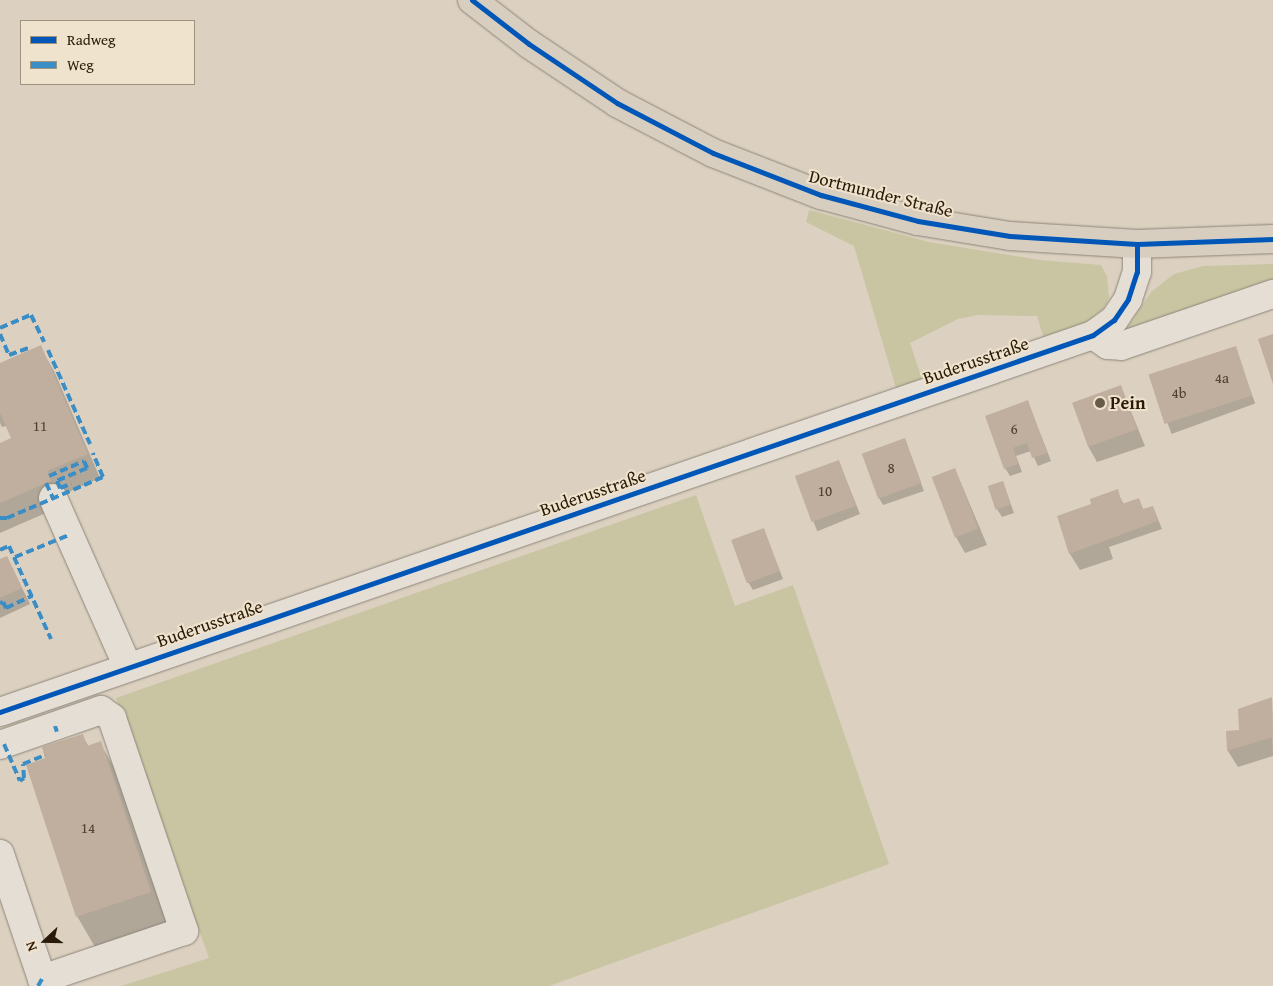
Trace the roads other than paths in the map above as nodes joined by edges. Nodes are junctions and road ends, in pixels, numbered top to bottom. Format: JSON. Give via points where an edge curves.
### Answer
{"nodes":[{"id":1,"x":472,"y":0,"type":"edge"},
{"id":2,"x":1273,"y":239,"type":"edge"},
{"id":3,"x":1136,"y":244,"type":"junction"},
{"id":4,"x":1273,"y":294,"type":"edge"},
{"id":5,"x":1093,"y":336,"type":"junction"},
{"id":6,"x":53,"y":498,"type":"dead end"},
{"id":7,"x":128,"y":668,"type":"junction"},
{"id":8,"x":0,"y":712,"type":"edge"},
{"id":9,"x":0,"y":745,"type":"edge"},
{"id":10,"x":0,"y":854,"type":"edge"}],
"edges":[{"from":1,"to":3,"type":"main road","name":"Dortmunder Straße","via":[[529,44],[617,104],[714,154],[821,196],[918,221],[1010,236]]},
{"from":2,"to":3,"type":"main road","name":"Dortmunder Straße"},
{"from":3,"to":5,"type":"street","name":"Buderusstraße","via":[[1137,272],[1128,299],[1114,320]]},
{"from":4,"to":5,"type":"street","via":[[1121,346],[1108,345]]},
{"from":5,"to":7,"type":"street","name":"Buderusstraße"},
{"from":6,"to":7,"type":"street"},
{"from":7,"to":8,"type":"street","name":"Buderusstraße"},
{"from":9,"to":10,"type":"street","via":[[101,710],[112,718],[184,931],[42,979]]}]}
